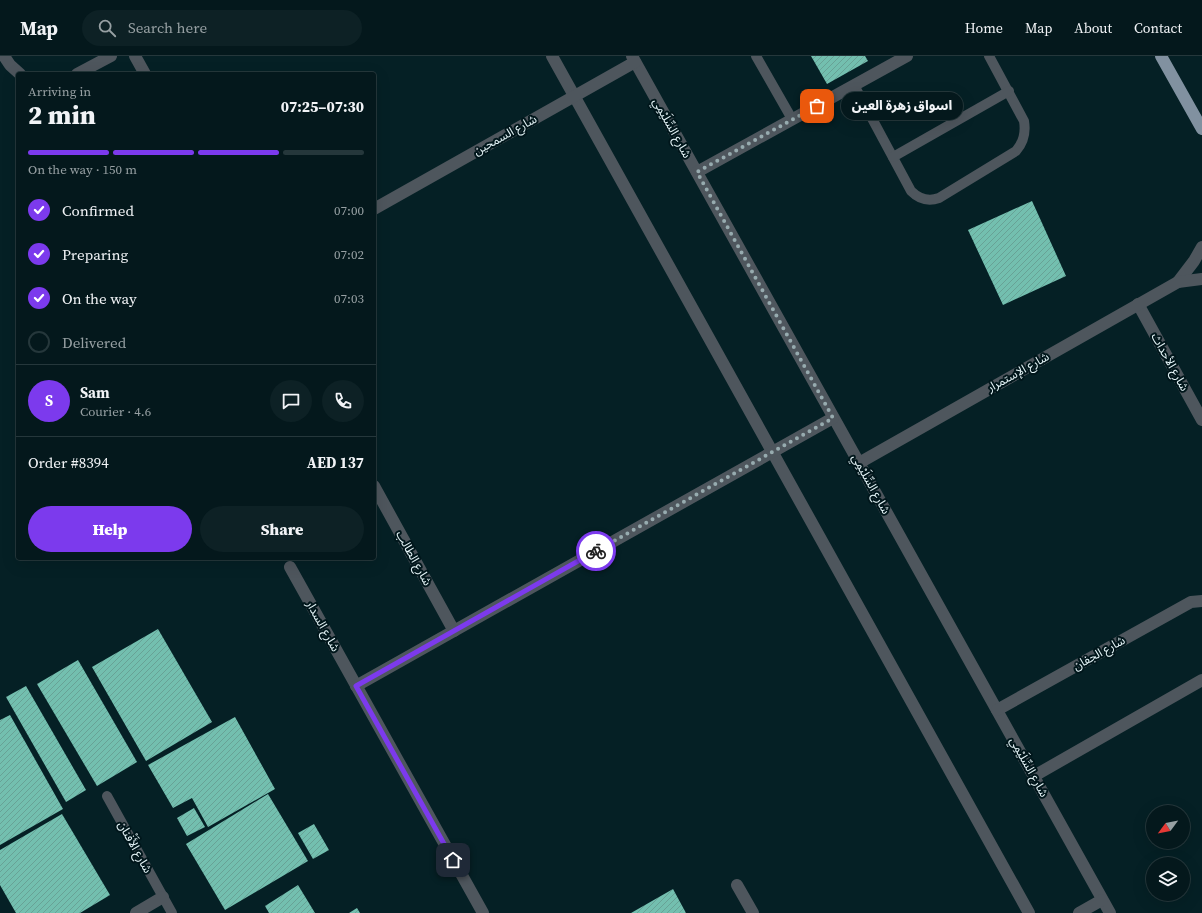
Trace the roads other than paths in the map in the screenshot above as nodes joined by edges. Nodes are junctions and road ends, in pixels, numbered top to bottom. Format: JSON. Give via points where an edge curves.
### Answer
{"nodes":[{"id":1,"x":4,"y":56,"type":"edge"},
{"id":2,"x":111,"y":56,"type":"edge"},
{"id":3,"x":135,"y":56,"type":"edge"},
{"id":4,"x":552,"y":56,"type":"edge"},
{"id":5,"x":756,"y":56,"type":"edge"},
{"id":6,"x":907,"y":56,"type":"edge"},
{"id":7,"x":989,"y":56,"type":"edge"},
{"id":8,"x":1161,"y":56,"type":"edge"},
{"id":9,"x":634,"y":59,"type":"edge"},
{"id":10,"x":18,"y":72,"type":"edge"},
{"id":11,"x":81,"y":72,"type":"edge"},
{"id":12,"x":144,"y":72,"type":"edge"},
{"id":13,"x":854,"y":86,"type":"junction"},
{"id":14,"x":1009,"y":91,"type":"junction"},
{"id":15,"x":574,"y":96,"type":"junction"},
{"id":16,"x":792,"y":119,"type":"junction"},
{"id":17,"x":1202,"y":129,"type":"edge"},
{"id":18,"x":893,"y":156,"type":"junction"},
{"id":19,"x":697,"y":172,"type":"junction"},
{"id":20,"x":376,"y":208,"type":"edge"},
{"id":21,"x":1202,"y":247,"type":"edge"},
{"id":22,"x":1202,"y":278,"type":"edge"},
{"id":23,"x":1178,"y":282,"type":"junction"},
{"id":24,"x":1138,"y":304,"type":"junction"},
{"id":25,"x":833,"y":418,"type":"junction"},
{"id":26,"x":1202,"y":420,"type":"edge"},
{"id":27,"x":772,"y":452,"type":"junction"},
{"id":28,"x":858,"y":463,"type":"junction"},
{"id":29,"x":376,"y":490,"type":"edge"},
{"id":30,"x":290,"y":567,"type":"dead end"},
{"id":31,"x":1202,"y":601,"type":"edge"},
{"id":32,"x":454,"y":631,"type":"junction"},
{"id":33,"x":1202,"y":680,"type":"edge"},
{"id":34,"x":356,"y":686,"type":"junction"},
{"id":35,"x":997,"y":710,"type":"junction"},
{"id":36,"x":1034,"y":776,"type":"junction"},
{"id":37,"x":107,"y":796,"type":"dead end"},
{"id":38,"x":737,"y":885,"type":"dead end"},
{"id":39,"x":163,"y":897,"type":"junction"},
{"id":40,"x":1102,"y":900,"type":"junction"},
{"id":41,"x":136,"y":913,"type":"edge"},
{"id":42,"x":172,"y":913,"type":"edge"},
{"id":43,"x":483,"y":913,"type":"edge"},
{"id":44,"x":753,"y":913,"type":"edge"},
{"id":45,"x":1030,"y":913,"type":"edge"},
{"id":46,"x":1079,"y":913,"type":"edge"},
{"id":47,"x":1110,"y":913,"type":"edge"}],
"edges":[{"from":1,"to":10,"type":"street"},
{"from":2,"to":11,"type":"street"},
{"from":3,"to":12,"type":"street"},
{"from":4,"to":15,"type":"street"},
{"from":5,"to":16,"type":"lane"},
{"from":6,"to":13,"type":"street"},
{"from":7,"to":14,"type":"lane"},
{"from":8,"to":17,"type":"main road"},
{"from":9,"to":15,"type":"street","name":"شارع السمحين"},
{"from":9,"to":19,"type":"street","name":"شارع السِّلَيْمِي"},
{"from":13,"to":16,"type":"street"},
{"from":13,"to":18,"type":"lane"},
{"from":14,"to":18,"type":"lane"},
{"from":14,"to":18,"type":"lane","via":[[1026,128],[1020,147],[939,198],[928,200],[916,196]]},
{"from":15,"to":20,"type":"street","name":"شارع السمحين"},
{"from":15,"to":27,"type":"street"},
{"from":16,"to":19,"type":"street"},
{"from":19,"to":25,"type":"street","name":"شارع السِّلَيْمِي"},
{"from":21,"to":23,"type":"street","name":"شارع الإستمرار"},
{"from":22,"to":23,"type":"street","name":"شارع الإستمرار"},
{"from":23,"to":24,"type":"street","name":"شارع الإستمرار"},
{"from":24,"to":26,"type":"street","name":"شارع الأحداث"},
{"from":24,"to":28,"type":"street","name":"شارع الإستمرار"},
{"from":25,"to":27,"type":"street"},
{"from":25,"to":28,"type":"street","name":"شارع السِّلَيْمِي"},
{"from":27,"to":32,"type":"street"},
{"from":27,"to":45,"type":"street"},
{"from":28,"to":35,"type":"street","name":"شارع السِّلَيْمِي"},
{"from":29,"to":32,"type":"street","name":"شارع الطالب"},
{"from":30,"to":34,"type":"street","name":"شارع السدار"},
{"from":31,"to":35,"type":"street","name":"شارع الجفان","via":[[1190,602]]},
{"from":32,"to":34,"type":"street"},
{"from":33,"to":36,"type":"street"},
{"from":34,"to":43,"type":"street","name":"شارع السدار"},
{"from":35,"to":36,"type":"street","name":"شارع السِّلَيْمِي"},
{"from":36,"to":40,"type":"street","name":"شارع السِّلَيْمِي"},
{"from":37,"to":39,"type":"lane","name":"شارع الأَفْنان"},
{"from":38,"to":44,"type":"street"},
{"from":39,"to":41,"type":"street"},
{"from":39,"to":42,"type":"lane","name":"شارع الأَفْنان"},
{"from":40,"to":46,"type":"street"},
{"from":40,"to":47,"type":"street","name":"شارع السِّلَيْمِي"}]}
